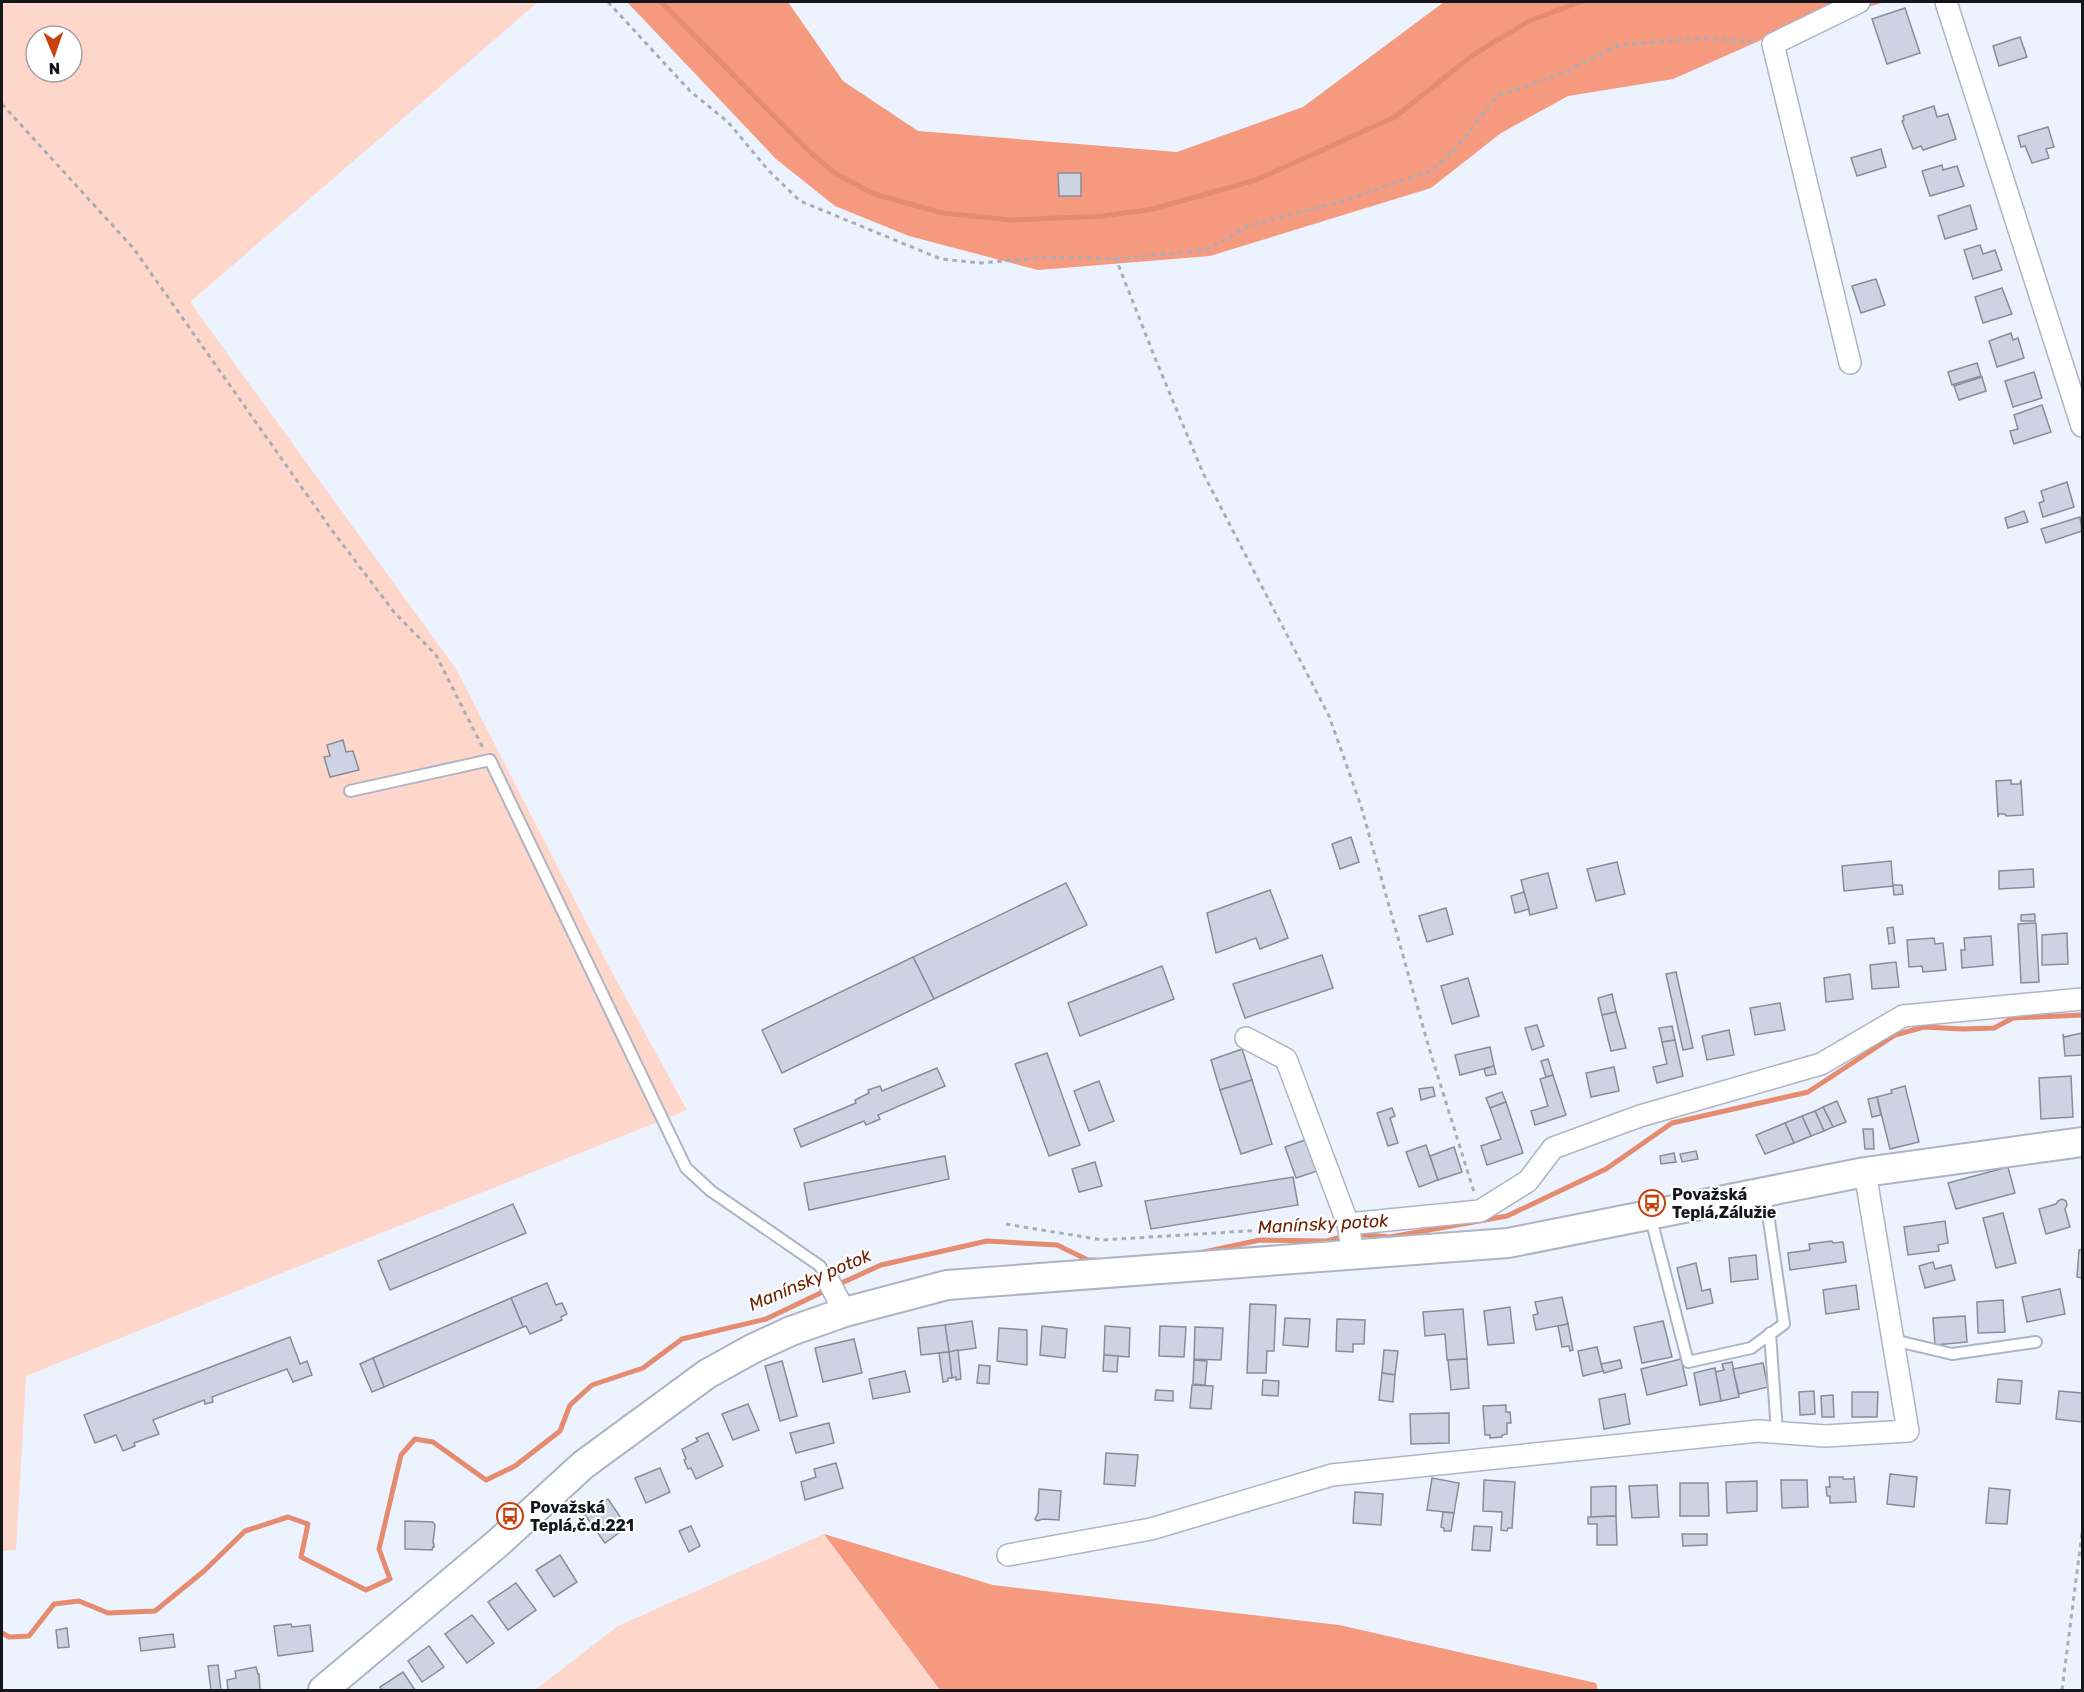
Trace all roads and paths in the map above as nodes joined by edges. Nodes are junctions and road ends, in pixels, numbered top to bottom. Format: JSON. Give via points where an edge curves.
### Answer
{"nodes":[{"id":1,"x":608,"y":2,"type":"edge"},
{"id":2,"x":1859,"y":2,"type":"edge"},
{"id":3,"x":1946,"y":2,"type":"edge"},
{"id":4,"x":1773,"y":44,"type":"junction"},
{"id":5,"x":2,"y":104,"type":"edge"},
{"id":6,"x":1116,"y":259,"type":"junction"},
{"id":7,"x":1850,"y":363,"type":"dead end"},
{"id":8,"x":2082,"y":426,"type":"edge"},
{"id":9,"x":490,"y":760,"type":"junction"},
{"id":10,"x":350,"y":791,"type":"dead end"},
{"id":11,"x":2082,"y":999,"type":"edge"},
{"id":12,"x":1246,"y":1038,"type":"dead end"},
{"id":13,"x":2082,"y":1142,"type":"edge"},
{"id":14,"x":1865,"y":1172,"type":"junction"},
{"id":15,"x":1765,"y":1192,"type":"junction"},
{"id":16,"x":1480,"y":1210,"type":"junction"},
{"id":17,"x":1650,"y":1215,"type":"junction"},
{"id":18,"x":1006,"y":1224,"type":"dead end"},
{"id":19,"x":1348,"y":1224,"type":"junction"},
{"id":20,"x":1353,"y":1256,"type":"junction"},
{"id":21,"x":837,"y":1296,"type":"junction"},
{"id":22,"x":1770,"y":1333,"type":"junction"},
{"id":23,"x":1893,"y":1341,"type":"junction"},
{"id":24,"x":2036,"y":1342,"type":"dead end"},
{"id":25,"x":1777,"y":1432,"type":"junction"},
{"id":26,"x":2082,"y":1533,"type":"edge"},
{"id":27,"x":1008,"y":1555,"type":"dead end"},
{"id":28,"x":323,"y":1690,"type":"edge"},
{"id":29,"x":2062,"y":1690,"type":"edge"}],
"edges":[{"from":1,"to":6,"type":"path","via":[[690,91],[728,122],[800,201],[941,259],[981,263],[1048,257]]},
{"from":2,"to":4,"type":"street"},
{"from":3,"to":8,"type":"street"},
{"from":4,"to":6,"type":"path","via":[[1703,38],[1619,45],[1563,73],[1497,96],[1458,146],[1431,171],[1339,202],[1248,226],[1206,250]]},
{"from":4,"to":7,"type":"street"},
{"from":5,"to":9,"type":"path","via":[[134,249],[331,529],[394,612],[436,655]]},
{"from":6,"to":16,"type":"path","via":[[1203,473],[1329,716],[1361,806],[1429,1048]]},
{"from":9,"to":10,"type":"lane"},
{"from":9,"to":21,"type":"lane","via":[[686,1168],[711,1191],[820,1266]]},
{"from":11,"to":16,"type":"street","via":[[1903,1016],[1821,1065],[1640,1116],[1553,1148],[1528,1181]]},
{"from":12,"to":19,"type":"street","via":[[1286,1059]]},
{"from":13,"to":14,"type":"street"},
{"from":14,"to":15,"type":"street"},
{"from":14,"to":23,"type":"street"},
{"from":15,"to":17,"type":"street"},
{"from":15,"to":22,"type":"lane","via":[[1784,1324]]},
{"from":16,"to":19,"type":"street"},
{"from":17,"to":20,"type":"street","via":[[1508,1243]]},
{"from":17,"to":22,"type":"lane","via":[[1688,1362],[1751,1348]]},
{"from":18,"to":19,"type":"path","via":[[1102,1240]]},
{"from":19,"to":20,"type":"street"},
{"from":20,"to":21,"type":"street"},
{"from":21,"to":28,"type":"street","via":[[792,1331],[699,1380],[583,1465],[498,1543]]},
{"from":22,"to":25,"type":"lane"},
{"from":23,"to":24,"type":"lane","via":[[1952,1354]]},
{"from":23,"to":25,"type":"street","via":[[1908,1431],[1825,1436]]},
{"from":25,"to":27,"type":"street","via":[[1332,1475],[1151,1529]]},
{"from":26,"to":29,"type":"path"}]}
